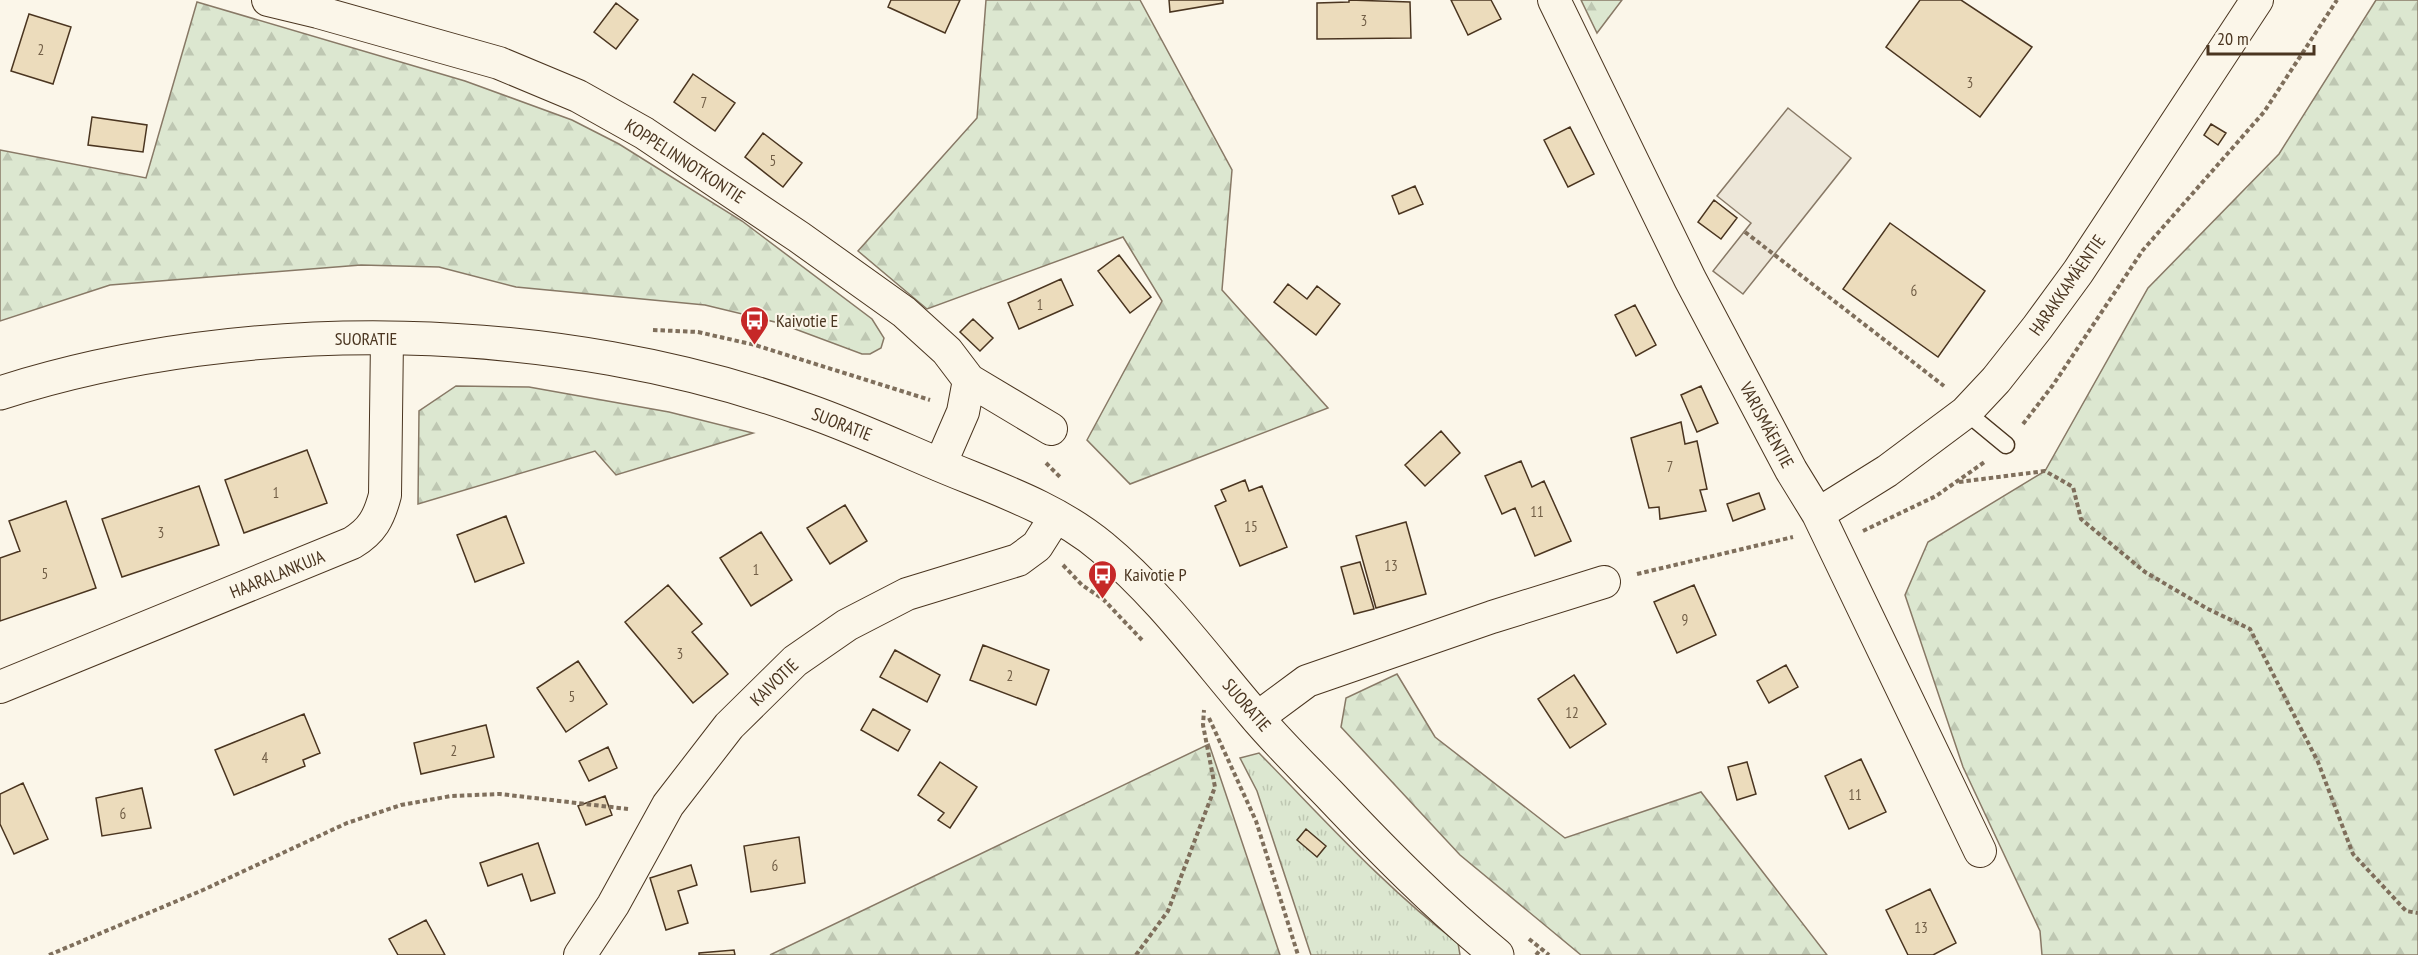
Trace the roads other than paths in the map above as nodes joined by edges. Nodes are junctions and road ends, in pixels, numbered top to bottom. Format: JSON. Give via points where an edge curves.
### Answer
{"nodes":[{"id":1,"x":268,"y":0,"type":"edge"},
{"id":2,"x":1554,"y":0,"type":"edge"},
{"id":3,"x":2257,"y":0,"type":"edge"},
{"id":4,"x":387,"y":338,"type":"junction"},
{"id":5,"x":969,"y":380,"type":"junction"},
{"id":6,"x":0,"y":393,"type":"edge"},
{"id":7,"x":1968,"y":409,"type":"junction"},
{"id":8,"x":1051,"y":429,"type":"dead end"},
{"id":9,"x":2006,"y":445,"type":"dead end"},
{"id":10,"x":940,"y":465,"type":"junction"},
{"id":11,"x":1818,"y":514,"type":"junction"},
{"id":12,"x":1056,"y":516,"type":"junction"},
{"id":13,"x":1604,"y":582,"type":"road end"},
{"id":14,"x":0,"y":687,"type":"edge"},
{"id":15,"x":1257,"y":718,"type":"junction"},
{"id":16,"x":1980,"y":851,"type":"dead end"},
{"id":17,"x":1492,"y":954,"type":"edge"},
{"id":18,"x":580,"y":955,"type":"edge"}],
"edges":[{"from":1,"to":5,"type":"street","name":"KOPPELINNOTKONTIE","via":[[499,63],[578,96],[654,139],[895,305],[947,351]]},
{"from":2,"to":11,"type":"street","name":"VARISMÄENTIE","via":[[1690,279]]},
{"from":3,"to":7,"type":"street","name":"HARAKKAMÄENTIE","via":[[2078,272],[1996,380]]},
{"from":4,"to":6,"type":"street","name":"SUORATIE","via":[[240,344],[165,354]]},
{"from":4,"to":10,"type":"street","name":"SUORATIE","via":[[453,339],[536,348],[681,374],[803,409]]},
{"from":4,"to":14,"type":"street","name":"HAARALANKUJA","via":[[385,495],[381,512],[365,535]]},
{"from":5,"to":8,"type":"street"},
{"from":5,"to":10,"type":"street","via":[[963,412]]},
{"from":7,"to":9,"type":"lane"},
{"from":7,"to":11,"type":"street","name":"HARAKKAMÄENTIE","via":[[1887,471]]},
{"from":10,"to":12,"type":"street","name":"SUORATIE"},
{"from":11,"to":16,"type":"street","name":"VARISMÄENTIE"},
{"from":12,"to":15,"type":"street","name":"SUORATIE","via":[[1098,543],[1132,573]]},
{"from":12,"to":18,"type":"street","name":"KAIVOTIE","via":[[1037,546],[1018,560],[907,594],[847,626],[795,661],[729,726],[668,805],[613,905]]},
{"from":13,"to":15,"type":"street","via":[[1307,681]]},
{"from":15,"to":17,"type":"street","name":"SUORATIE","via":[[1382,850]]}]}
